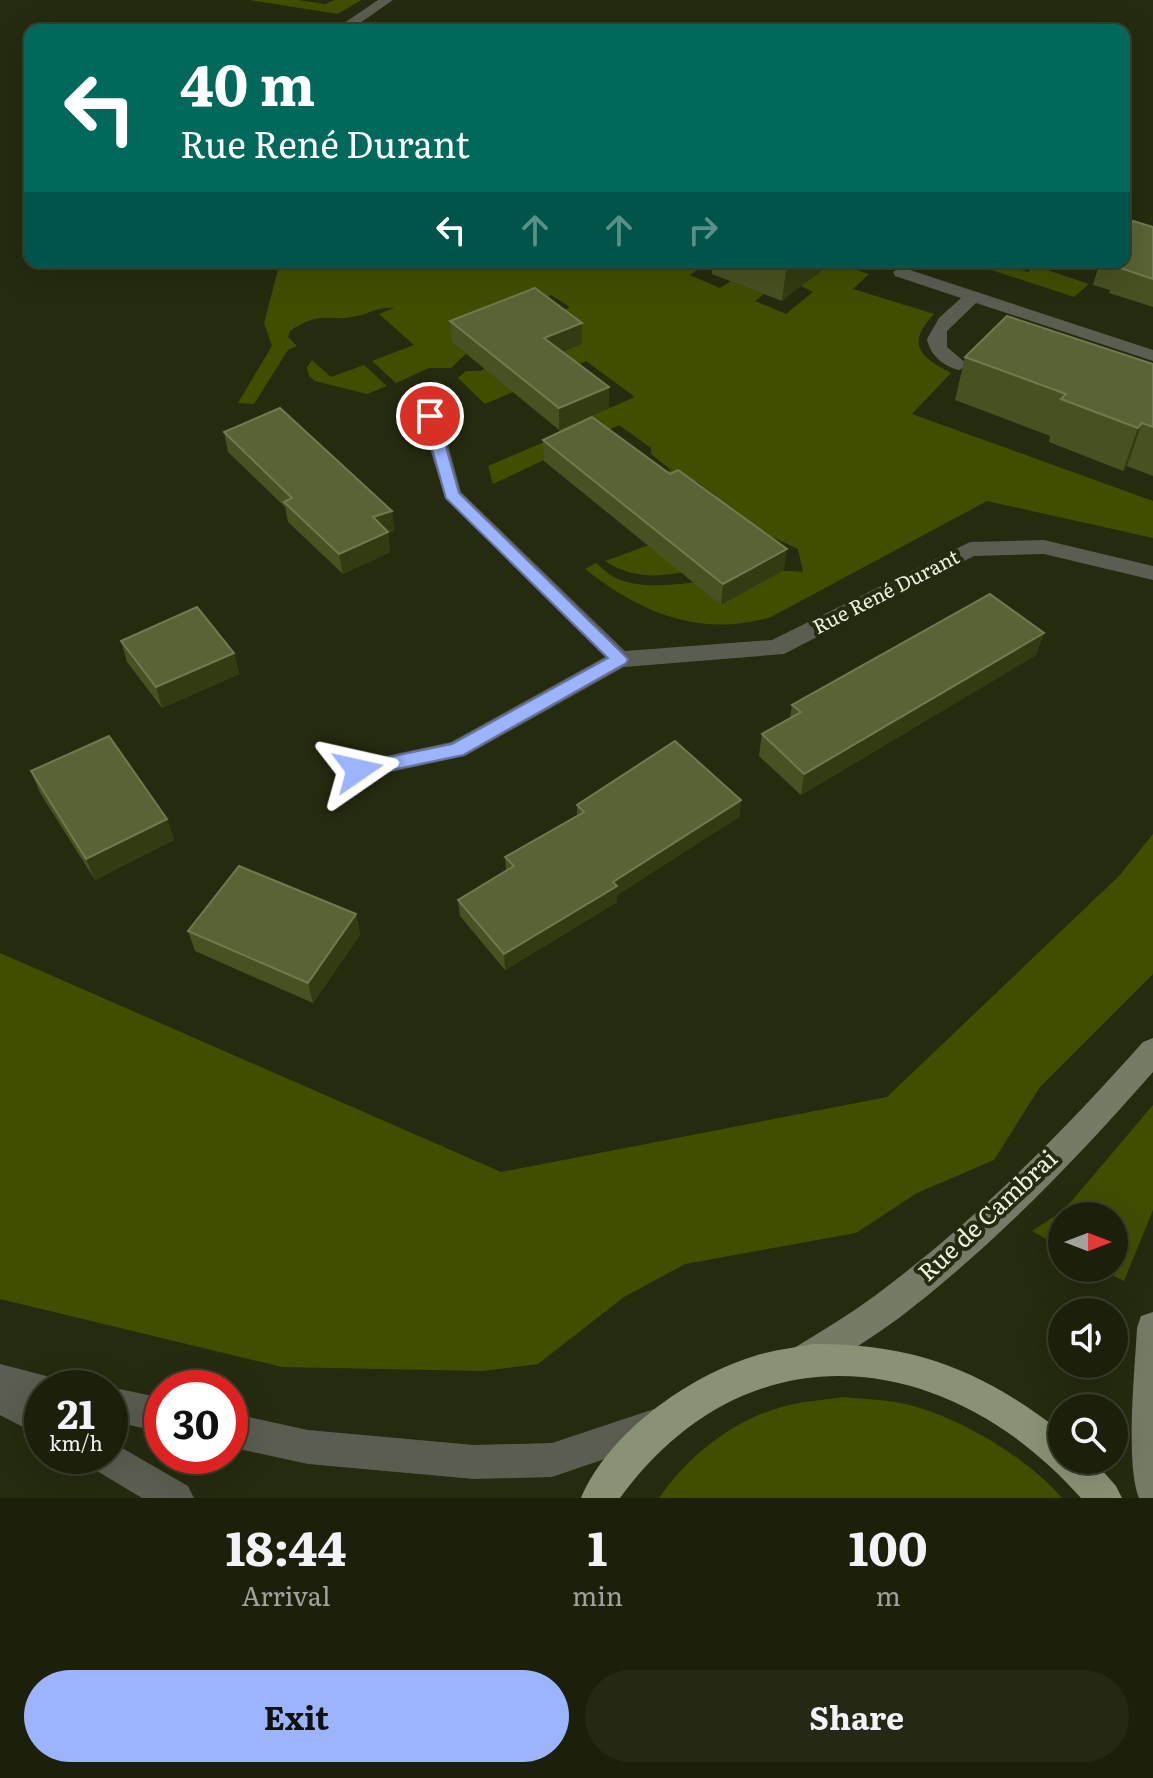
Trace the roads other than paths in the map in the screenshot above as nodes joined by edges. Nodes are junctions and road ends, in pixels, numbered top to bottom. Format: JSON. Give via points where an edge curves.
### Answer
{"nodes":[{"id":1,"x":387,"y":0,"type":"edge"},
{"id":2,"x":350,"y":24,"type":"edge"},
{"id":3,"x":901,"y":272,"type":"dead end"},
{"id":4,"x":973,"y":296,"type":"junction"},
{"id":5,"x":1153,"y":356,"type":"edge"},
{"id":6,"x":959,"y":365,"type":"dead end"},
{"id":7,"x":430,"y":416,"type":"dead end"},
{"id":8,"x":1153,"y":573,"type":"edge"},
{"id":9,"x":620,"y":659,"type":"junction"},
{"id":10,"x":358,"y":770,"type":"dead end"},
{"id":11,"x":1153,"y":1051,"type":"edge"},
{"id":12,"x":1153,"y":1328,"type":"edge"},
{"id":13,"x":806,"y":1360,"type":"junction"},
{"id":14,"x":0,"y":1381,"type":"edge"},
{"id":15,"x":24,"y":1386,"type":"edge"},
{"id":16,"x":0,"y":1396,"type":"edge"},
{"id":17,"x":24,"y":1410,"type":"edge"},
{"id":18,"x":657,"y":1425,"type":"junction"},
{"id":19,"x":248,"y":1434,"type":"edge"},
{"id":20,"x":1048,"y":1443,"type":"edge"},
{"id":21,"x":128,"y":1470,"type":"edge"},
{"id":22,"x":1083,"y":1474,"type":"edge"},
{"id":23,"x":1153,"y":1490,"type":"edge"},
{"id":24,"x":176,"y":1498,"type":"edge"},
{"id":25,"x":599,"y":1498,"type":"edge"},
{"id":26,"x":1104,"y":1498,"type":"edge"}],
"edges":[{"from":1,"to":2,"type":"street"},
{"from":3,"to":4,"type":"street"},
{"from":4,"to":5,"type":"street"},
{"from":4,"to":6,"type":"street","via":[[937,331],[940,354]]},
{"from":7,"to":9,"type":"street","via":[[452,494]]},
{"from":8,"to":9,"type":"street","name":"Rue René Durant","via":[[1044,547],[970,549],[776,648]]},
{"from":9,"to":10,"type":"street","name":"Rue René Durant","via":[[457,750]]},
{"from":11,"to":13,"type":"main road","name":"Rue de Cambrai","via":[[971,1238],[885,1307]]},
{"from":12,"to":23,"type":"main road"},
{"from":13,"to":18,"type":"main road","via":[[746,1374],[704,1393]]},
{"from":13,"to":20,"type":"main road","via":[[860,1360],[916,1370],[970,1391]]},
{"from":14,"to":15,"type":"street"},
{"from":16,"to":17,"type":"street"},
{"from":18,"to":19,"type":"street","via":[[552,1460],[474,1462],[308,1447]]},
{"from":18,"to":25,"type":"main road"},
{"from":21,"to":24,"type":"street"},
{"from":22,"to":26,"type":"main road"}]}
